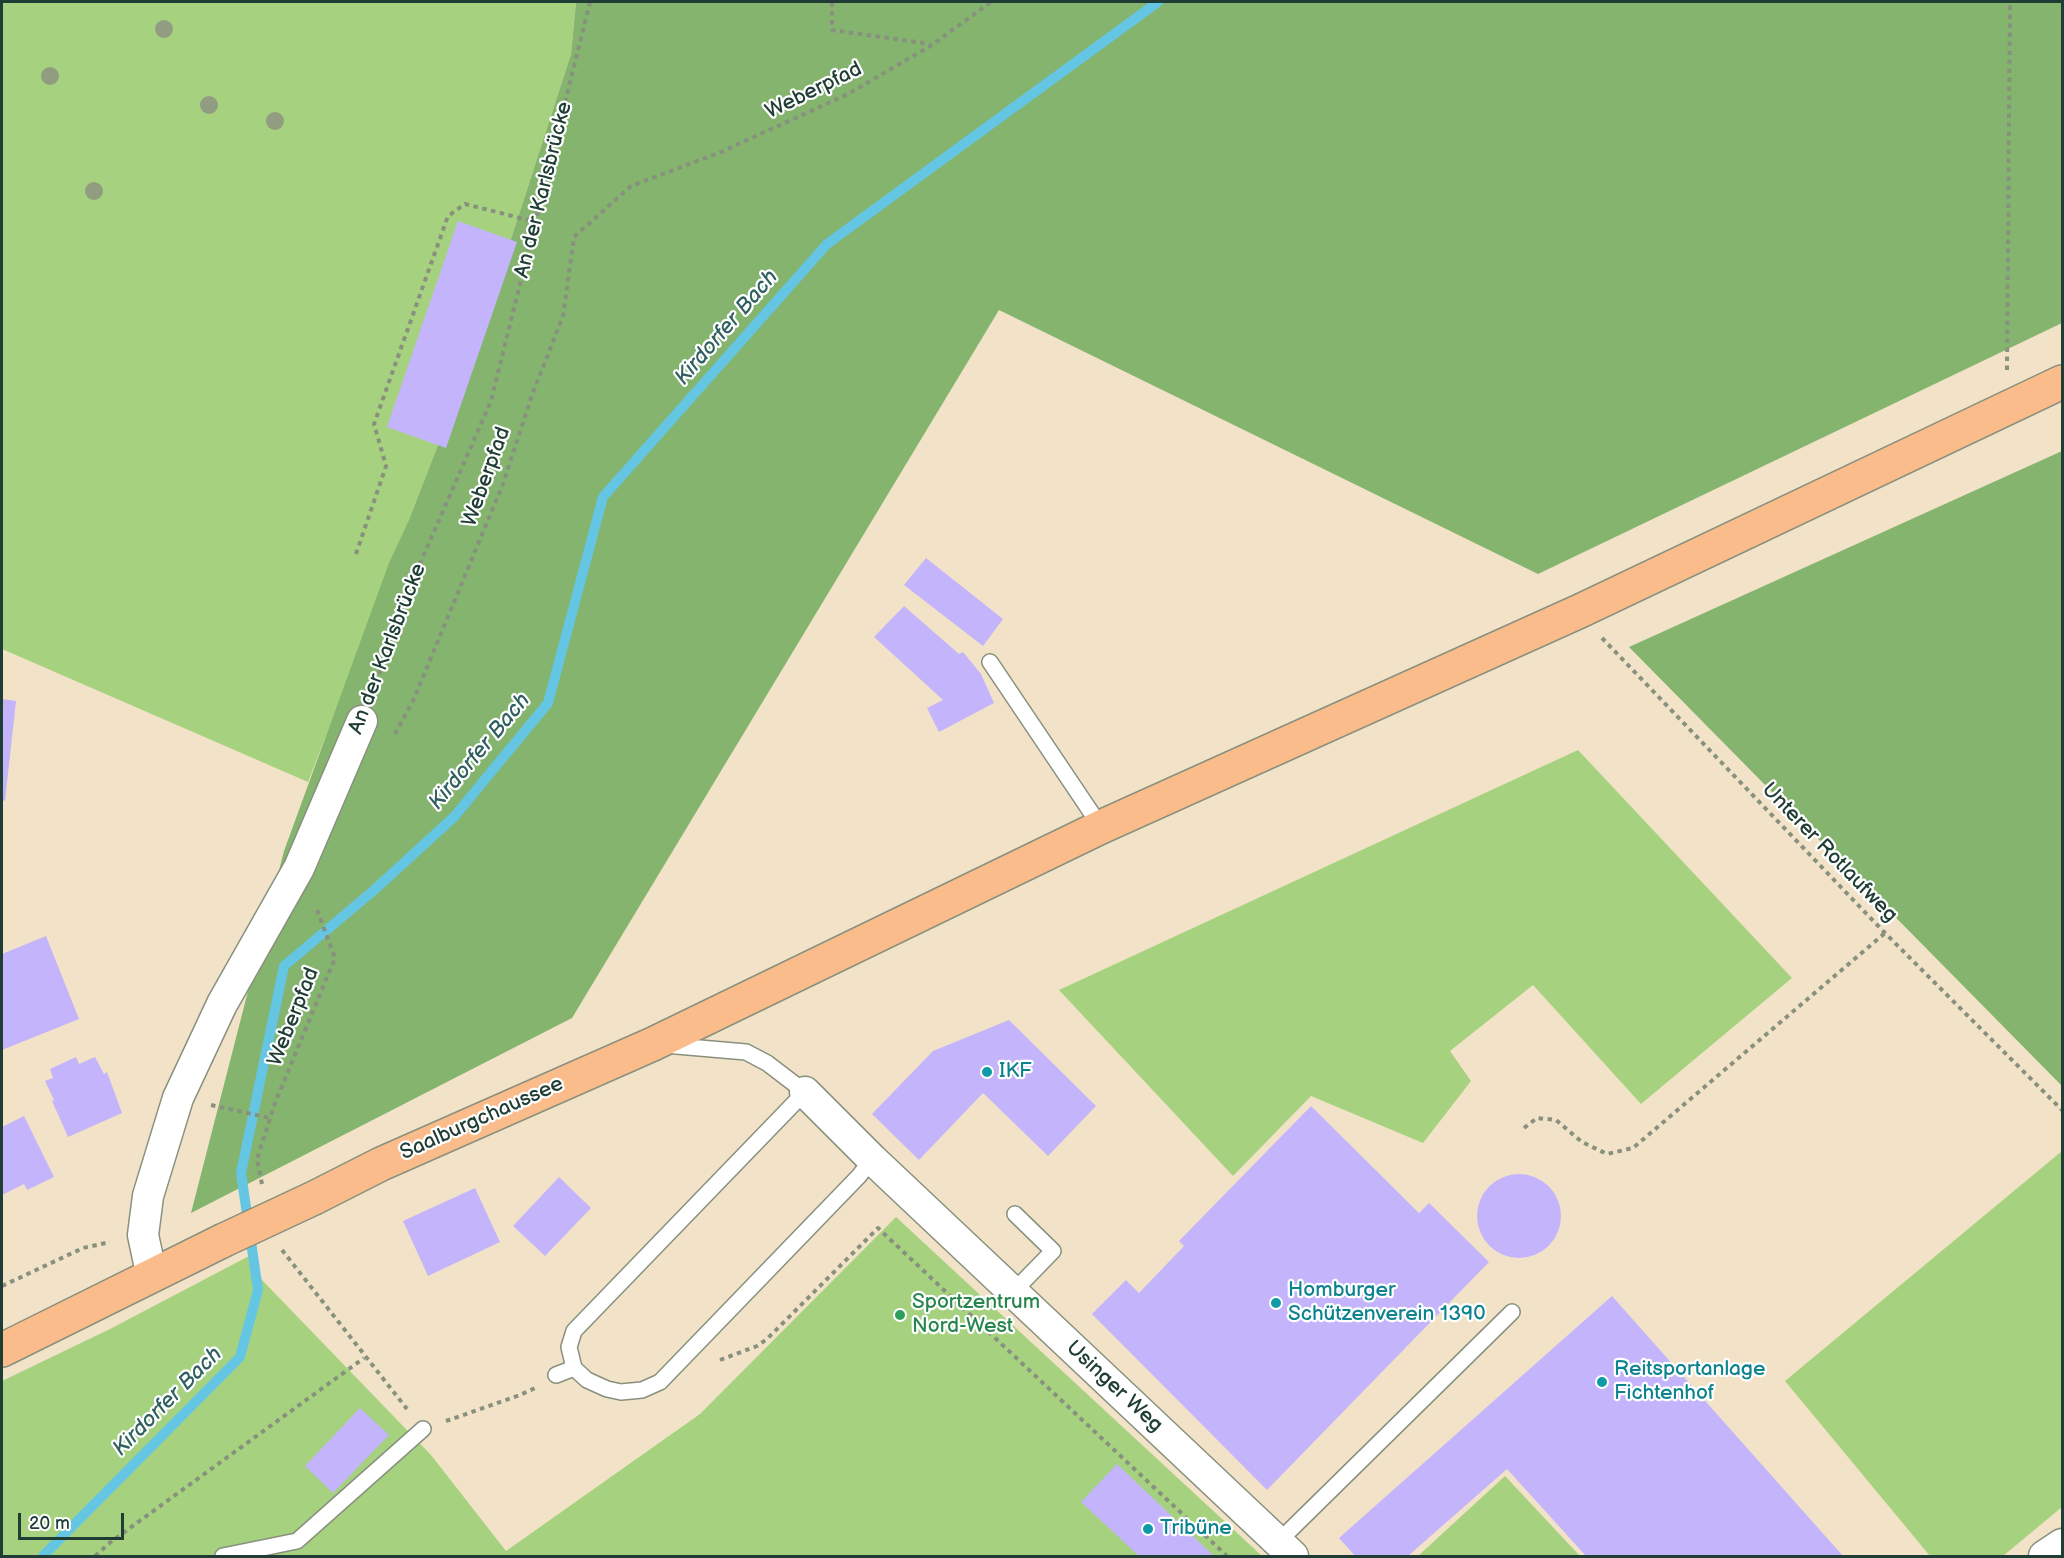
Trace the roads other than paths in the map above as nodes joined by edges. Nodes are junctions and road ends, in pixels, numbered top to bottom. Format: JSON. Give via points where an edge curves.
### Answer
{"nodes":[{"id":1,"x":2062,"y":382,"type":"edge"},
{"id":2,"x":990,"y":662,"type":"dead end"},
{"id":3,"x":362,"y":721,"type":"road end"},
{"id":4,"x":1101,"y":827,"type":"junction"},
{"id":5,"x":653,"y":1044,"type":"junction"},
{"id":6,"x":805,"y":1092,"type":"junction"},
{"id":7,"x":872,"y":1159,"type":"junction"},
{"id":8,"x":1015,"y":1214,"type":"dead end"},
{"id":9,"x":152,"y":1277,"type":"junction"},
{"id":10,"x":1014,"y":1292,"type":"junction"},
{"id":11,"x":1512,"y":1312,"type":"dead end"},
{"id":12,"x":2,"y":1350,"type":"edge"},
{"id":13,"x":574,"y":1368,"type":"junction"},
{"id":14,"x":556,"y":1375,"type":"road end"},
{"id":15,"x":423,"y":1429,"type":"road end"},
{"id":16,"x":2062,"y":1544,"type":"edge"},
{"id":17,"x":1285,"y":1550,"type":"edge"},
{"id":18,"x":223,"y":1557,"type":"edge"},
{"id":19,"x":2044,"y":1557,"type":"edge"}],
"edges":[{"from":1,"to":4,"type":"main road","name":"Saalburgchaussee","via":[[1580,611]]},
{"from":2,"to":4,"type":"lane"},
{"from":3,"to":9,"type":"street","name":"An der Karlsbrücke","via":[[299,868],[222,1004],[178,1098],[148,1197],[143,1234]]},
{"from":4,"to":5,"type":"main road","name":"Saalburgchaussee"},
{"from":5,"to":6,"type":"lane","via":[[746,1052]]},
{"from":5,"to":9,"type":"main road","name":"Saalburgchaussee","bridge":true,"via":[[381,1164]]},
{"from":6,"to":7,"type":"street","name":"Usinger Weg"},
{"from":6,"to":13,"type":"lane","via":[[574,1331],[569,1347]]},
{"from":7,"to":10,"type":"street","name":"Usinger Weg"},
{"from":7,"to":13,"type":"lane","via":[[660,1382],[642,1390],[621,1392],[587,1380]]},
{"from":8,"to":10,"type":"lane","via":[[1053,1251]]},
{"from":9,"to":12,"type":"main road"},
{"from":10,"to":17,"type":"street","name":"Usinger Weg"},
{"from":11,"to":17,"type":"lane"},
{"from":13,"to":14,"type":"lane"},
{"from":15,"to":18,"type":"lane","via":[[297,1541]]},
{"from":16,"to":19,"type":"street"}]}
